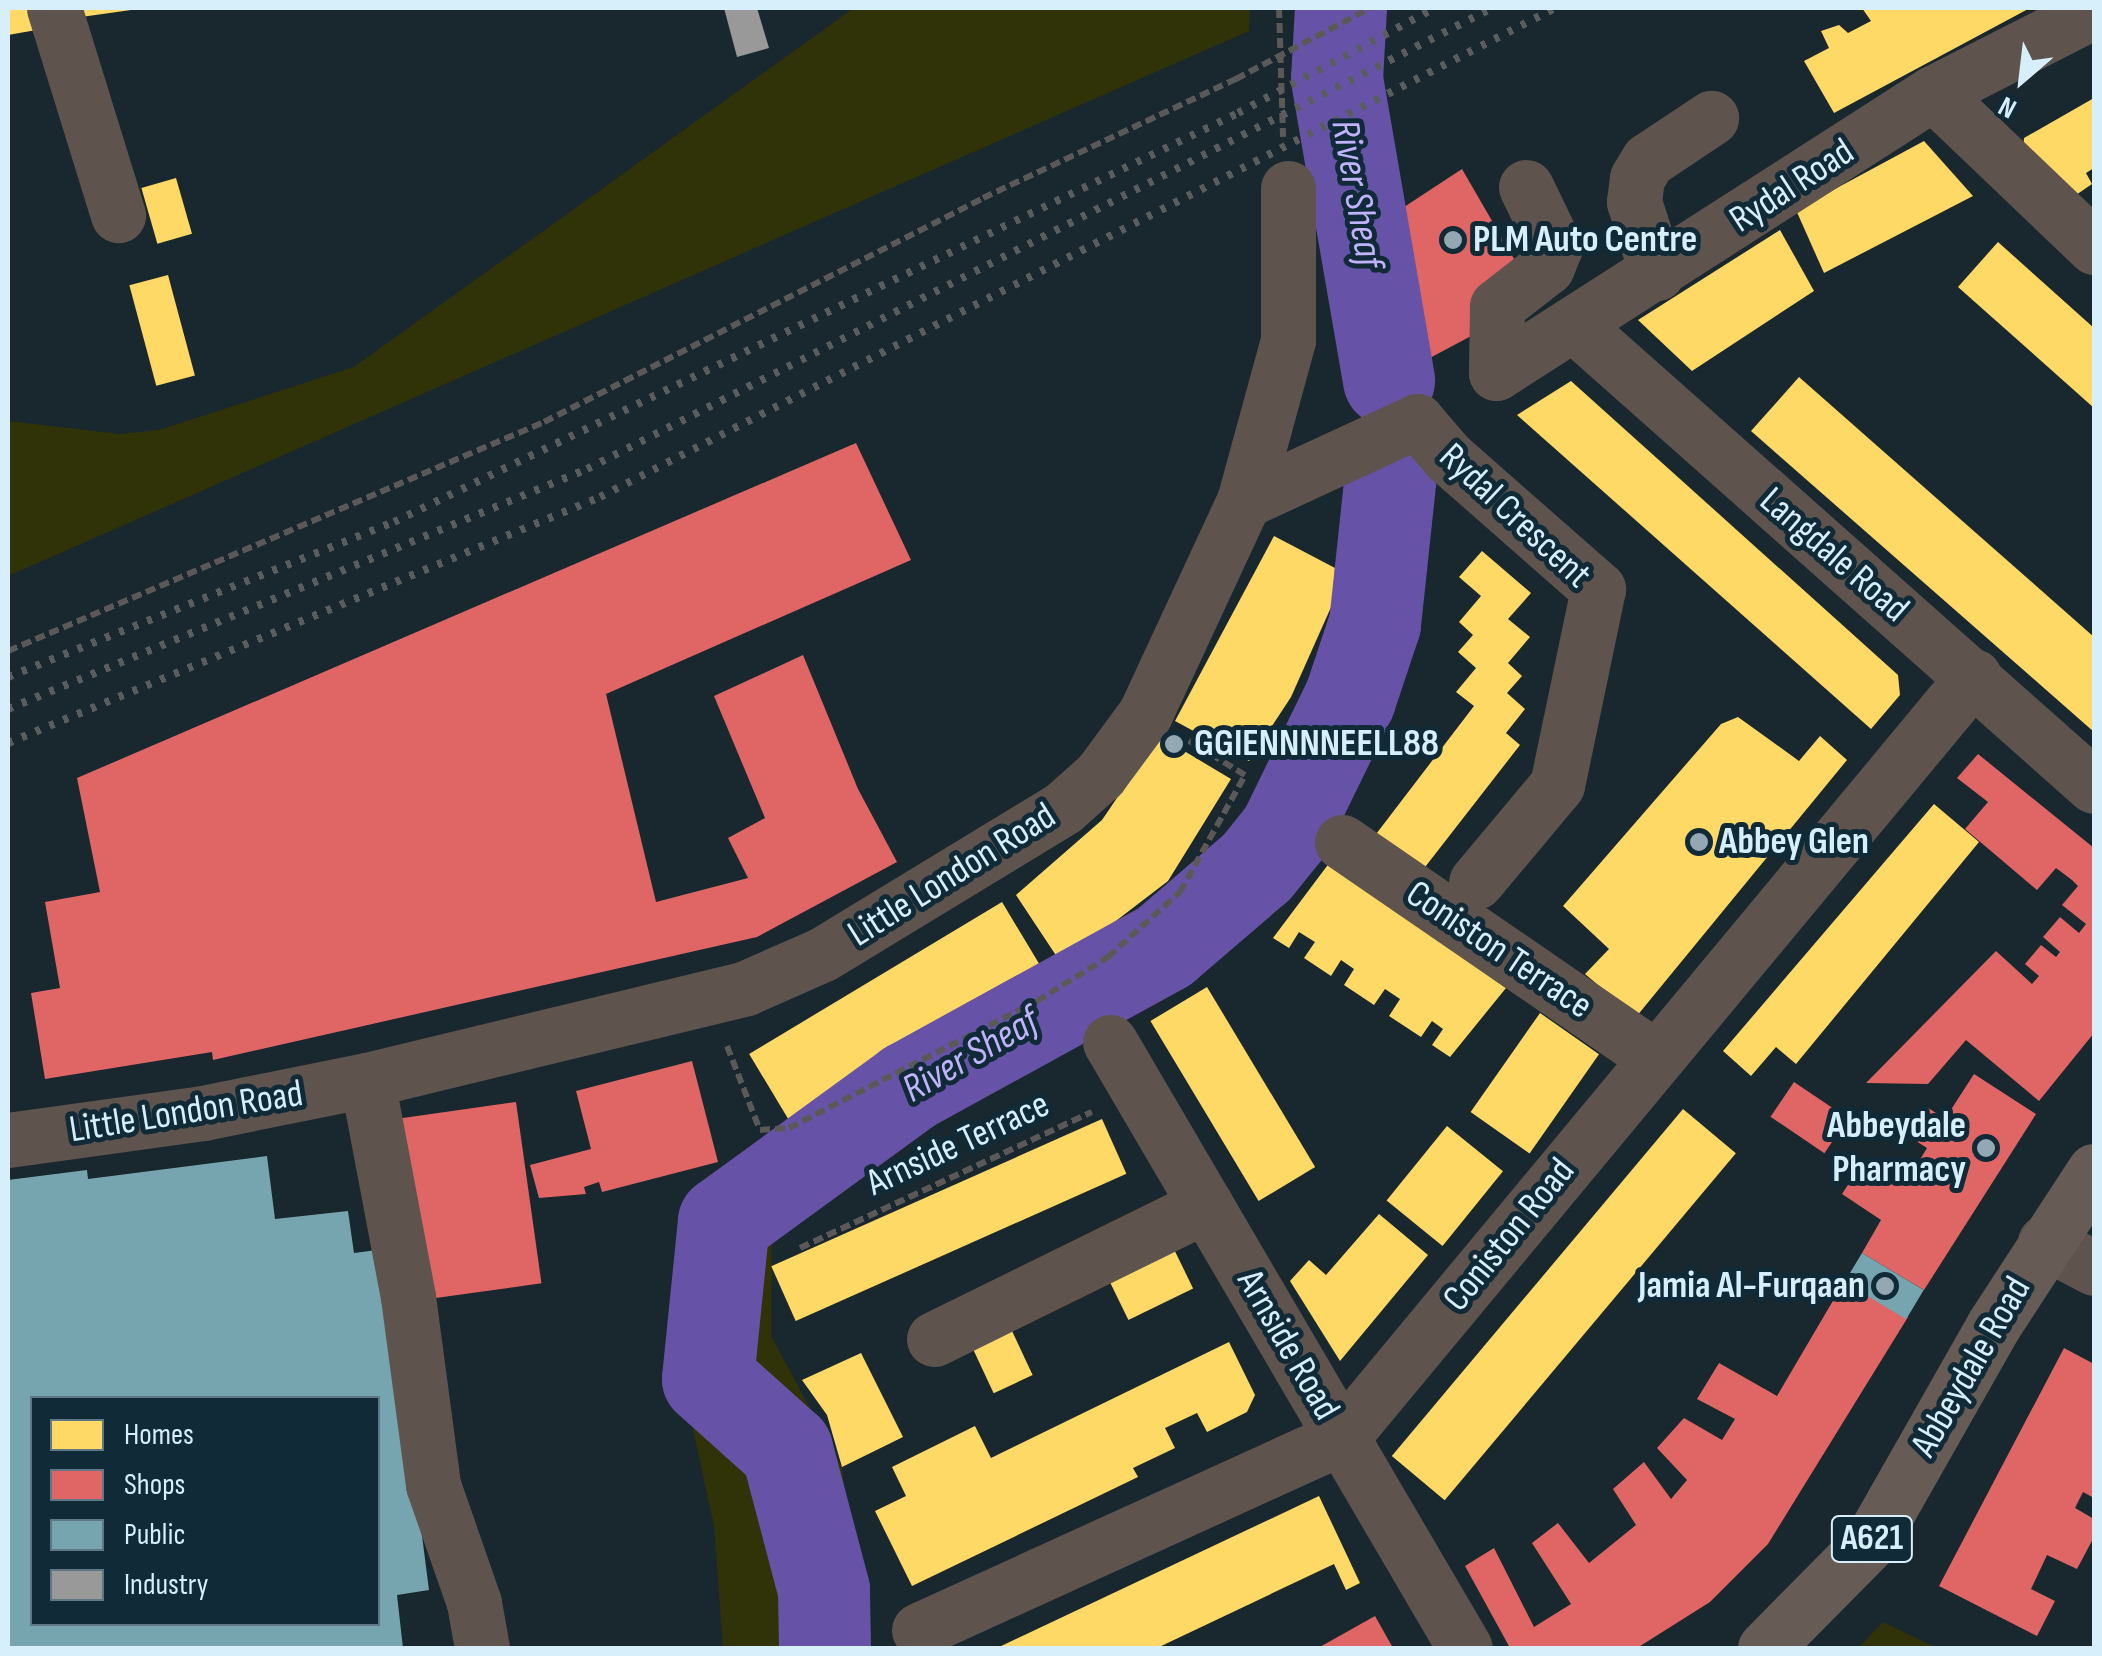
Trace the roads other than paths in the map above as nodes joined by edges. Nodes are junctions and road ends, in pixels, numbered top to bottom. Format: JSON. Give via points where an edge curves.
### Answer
{"nodes":[{"id":1,"x":54,"y":8,"type":"edge"},
{"id":2,"x":2094,"y":11,"type":"edge"},
{"id":3,"x":1933,"y":93,"type":"junction"},
{"id":4,"x":1710,"y":118,"type":"dead end"},
{"id":5,"x":1526,"y":187,"type":"dead end"},
{"id":6,"x":1288,"y":188,"type":"road end"},
{"id":7,"x":118,"y":214,"type":"dead end"},
{"id":8,"x":2094,"y":246,"type":"edge"},
{"id":9,"x":1657,"y":272,"type":"junction"},
{"id":10,"x":1573,"y":324,"type":"junction"},
{"id":11,"x":1244,"y":501,"type":"junction"},
{"id":12,"x":1974,"y":676,"type":"junction"},
{"id":13,"x":2094,"y":786,"type":"edge"},
{"id":14,"x":1342,"y":842,"type":"dead end"},
{"id":15,"x":1476,"y":882,"type":"dead end"},
{"id":16,"x":1110,"y":1042,"type":"dead end"},
{"id":17,"x":1656,"y":1057,"type":"junction"},
{"id":18,"x":367,"y":1080,"type":"junction"},
{"id":19,"x":8,"y":1140,"type":"edge"},
{"id":20,"x":2094,"y":1171,"type":"edge"},
{"id":21,"x":1206,"y":1205,"type":"junction"},
{"id":22,"x":2045,"y":1242,"type":"junction"},
{"id":23,"x":2094,"y":1268,"type":"edge"},
{"id":24,"x":934,"y":1339,"type":"dead end"},
{"id":25,"x":1342,"y":1438,"type":"junction"},
{"id":26,"x":919,"y":1630,"type":"dead end"},
{"id":27,"x":482,"y":1648,"type":"edge"},
{"id":28,"x":1465,"y":1648,"type":"edge"},
{"id":29,"x":1765,"y":1648,"type":"edge"}],
"edges":[{"from":1,"to":7,"type":"street"},
{"from":2,"to":3,"type":"street","name":"Rydal Road"},
{"from":3,"to":8,"type":"street"},
{"from":3,"to":9,"type":"street","name":"Rydal Road"},
{"from":4,"to":9,"type":"street","via":[[1648,160],[1637,178],[1634,202]]},
{"from":5,"to":10,"type":"street","name":"Rydal Road","via":[[1555,247],[1547,267],[1497,306],[1496,372]]},
{"from":6,"to":11,"type":"street","name":"Little London Road","via":[[1288,340]]},
{"from":9,"to":10,"type":"street","name":"Rydal Road"},
{"from":10,"to":12,"type":"street","name":"Langdale Road"},
{"from":11,"to":15,"type":"street","name":"Rydal Crescent","via":[[1417,421],[1448,458],[1598,589],[1557,785]]},
{"from":11,"to":18,"type":"street","name":"Little London Road","via":[[1145,714],[1100,775],[1017,839],[823,954],[708,998]]},
{"from":12,"to":13,"type":"street","name":"Langdale Road"},
{"from":12,"to":17,"type":"street","name":"Coniston Road"},
{"from":14,"to":17,"type":"street","name":"Coniston Terrace"},
{"from":16,"to":21,"type":"street","name":"Arnside Road"},
{"from":17,"to":25,"type":"street","name":"Coniston Road"},
{"from":18,"to":19,"type":"street","name":"Little London Road","via":[[202,1113]]},
{"from":18,"to":27,"type":"street","via":[[408,1297],[432,1485],[474,1603]]},
{"from":20,"to":22,"type":"main road","name":"Abbeydale Road","number":"A621"},
{"from":21,"to":24,"type":"street"},
{"from":21,"to":25,"type":"street","name":"Arnside Road"},
{"from":22,"to":23,"type":"street"},
{"from":22,"to":29,"type":"main road","name":"Abbeydale Road","number":"A621","via":[[1871,1541]]},
{"from":25,"to":26,"type":"street","name":"Coniston Road"},
{"from":25,"to":28,"type":"street","name":"Arnside Road"}]}
